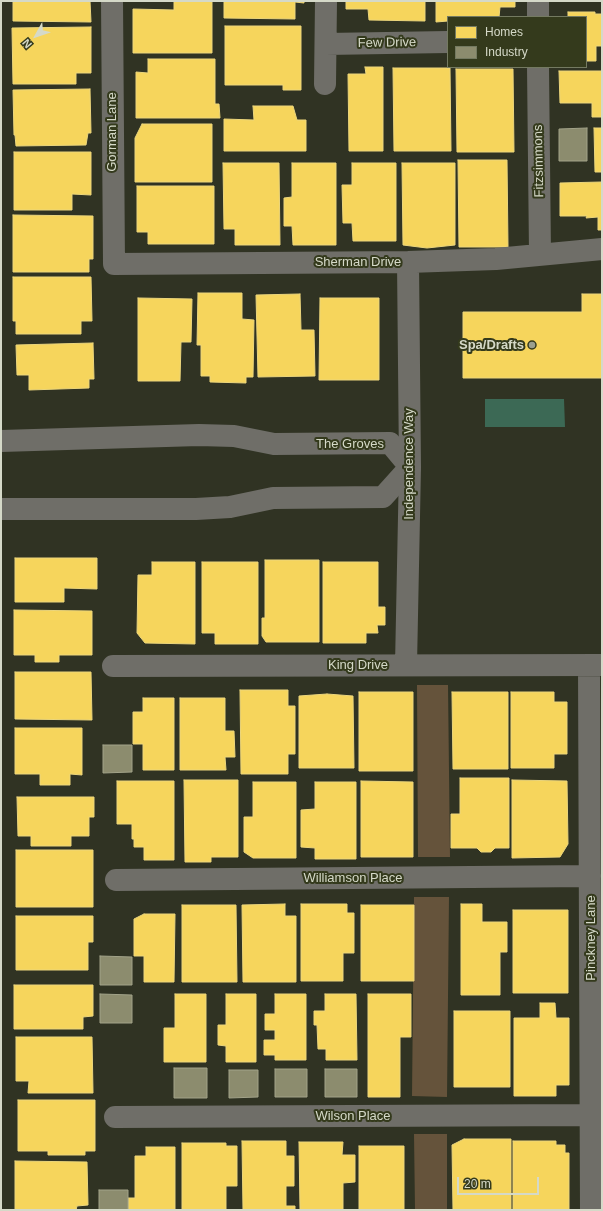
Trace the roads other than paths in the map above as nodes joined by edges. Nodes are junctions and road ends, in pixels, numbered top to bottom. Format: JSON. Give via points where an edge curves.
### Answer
{"nodes":[{"id":1,"x":112,"y":1,"type":"edge"},
{"id":2,"x":326,"y":1,"type":"edge"},
{"id":3,"x":538,"y":1,"type":"edge"},
{"id":4,"x":538,"y":16,"type":"edge"},
{"id":5,"x":447,"y":42,"type":"edge"},
{"id":6,"x":326,"y":44,"type":"junction"},
{"id":7,"x":538,"y":68,"type":"edge"},
{"id":8,"x":325,"y":84,"type":"dead end"},
{"id":9,"x":602,"y":249,"type":"edge"},
{"id":10,"x":540,"y":254,"type":"junction"},
{"id":11,"x":408,"y":262,"type":"junction"},
{"id":12,"x":114,"y":264,"type":"joint"},
{"id":13,"x":1,"y":440,"type":"edge"},
{"id":14,"x":410,"y":467,"type":"junction"},
{"id":15,"x":1,"y":509,"type":"edge"},
{"id":16,"x":406,"y":665,"type":"junction"},
{"id":17,"x":113,"y":666,"type":"dead end"},
{"id":18,"x":595,"y":666,"type":"edge"},
{"id":19,"x":590,"y":876,"type":"junction"},
{"id":20,"x":116,"y":880,"type":"dead end"},
{"id":21,"x":591,"y":1115,"type":"junction"},
{"id":22,"x":115,"y":1117,"type":"dead end"},
{"id":23,"x":592,"y":1210,"type":"edge"}],
"edges":[{"from":1,"to":12,"type":"street","name":"Gorman Lane"},
{"from":2,"to":6,"type":"street"},
{"from":3,"to":4,"type":"street"},
{"from":5,"to":6,"type":"street","name":"Few Drive"},
{"from":6,"to":8,"type":"street"},
{"from":7,"to":10,"type":"street","name":"Fitzsimmons"},
{"from":9,"to":10,"type":"street","name":"Sherman Drive"},
{"from":10,"to":11,"type":"street","name":"Sherman Drive","via":[[496,260]]},
{"from":11,"to":12,"type":"street","name":"Sherman Drive"},
{"from":11,"to":14,"type":"street","name":"Independence Way"},
{"from":13,"to":14,"type":"street","name":"The Groves","via":[[199,435],[234,436],[274,444],[390,443]]},
{"from":14,"to":15,"type":"street","via":[[383,498],[274,498],[230,507],[196,509]]},
{"from":14,"to":16,"type":"street","name":"Independence Way"},
{"from":16,"to":17,"type":"street","name":"King Drive"},
{"from":16,"to":18,"type":"street","name":"King Drive"},
{"from":18,"to":19,"type":"street","name":"Pinckney Lane"},
{"from":19,"to":20,"type":"street","name":"Williamson Place"},
{"from":19,"to":21,"type":"street","name":"Pinckney Lane"},
{"from":21,"to":22,"type":"street","name":"Wilson Place"},
{"from":21,"to":23,"type":"street","name":"Pinckney Lane"}]}
